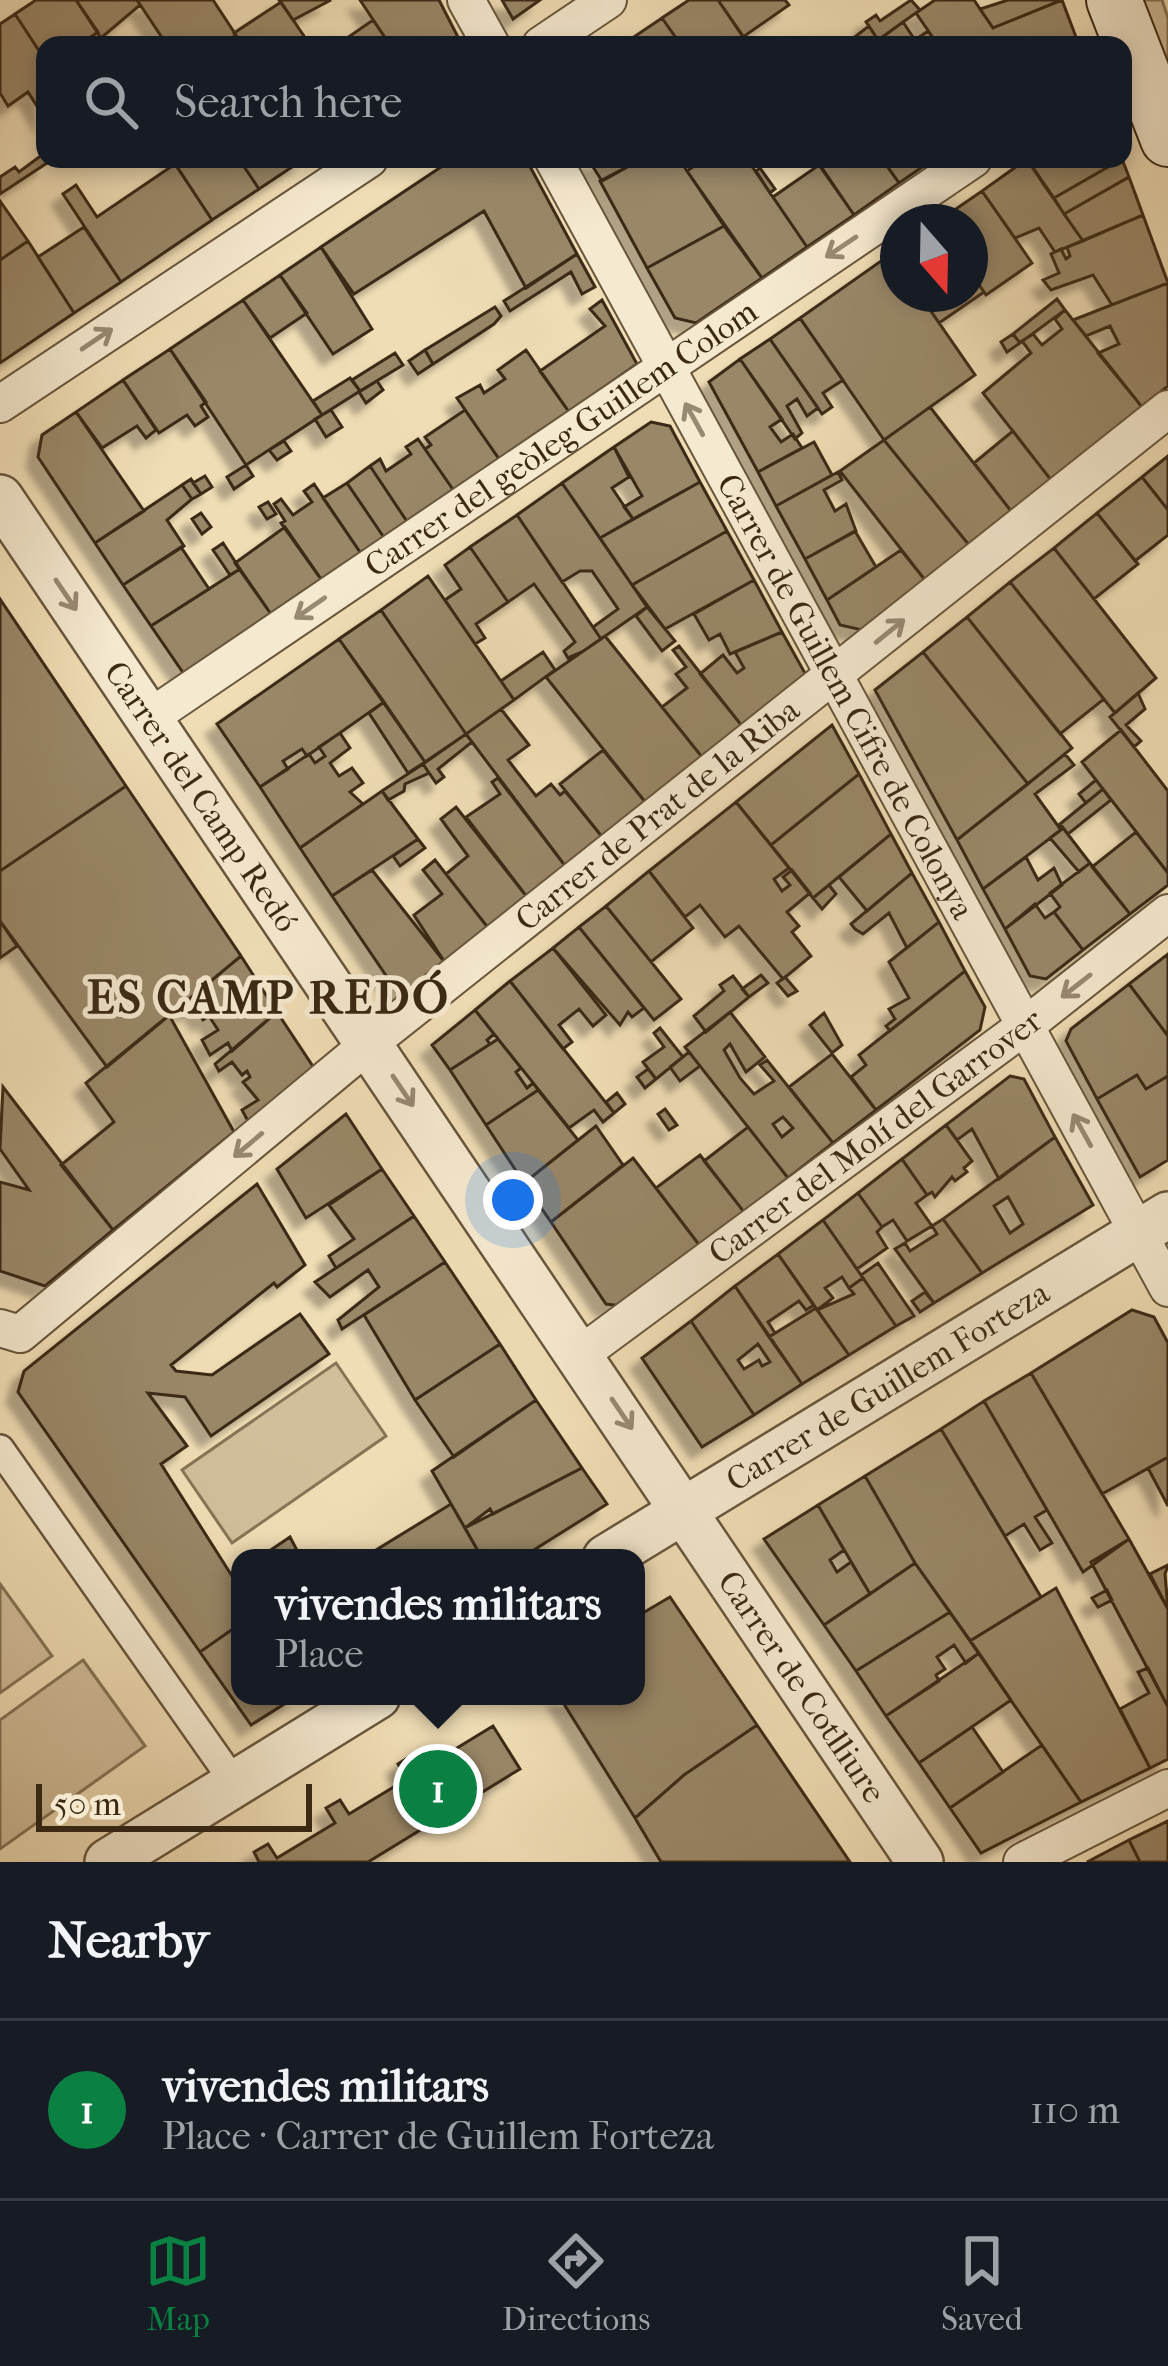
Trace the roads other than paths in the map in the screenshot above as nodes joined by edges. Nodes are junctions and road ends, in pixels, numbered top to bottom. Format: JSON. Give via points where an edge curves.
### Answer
{"nodes":[{"id":1,"x":466,"y":0,"type":"edge"},
{"id":2,"x":608,"y":0,"type":"edge"},
{"id":3,"x":1114,"y":0,"type":"edge"},
{"id":4,"x":486,"y":36,"type":"edge"},
{"id":5,"x":554,"y":36,"type":"edge"},
{"id":6,"x":1123,"y":36,"type":"edge"},
{"id":7,"x":1132,"y":64,"type":"edge"},
{"id":8,"x":1168,"y":140,"type":"edge"},
{"id":9,"x":355,"y":168,"type":"edge"},
{"id":10,"x":558,"y":168,"type":"edge"},
{"id":11,"x":959,"y":168,"type":"edge"},
{"id":12,"x":664,"y":364,"type":"junction"},
{"id":13,"x":0,"y":404,"type":"edge"},
{"id":14,"x":1168,"y":409,"type":"edge"},
{"id":15,"x":0,"y":498,"type":"edge"},
{"id":16,"x":834,"y":675,"type":"junction"},
{"id":17,"x":149,"y":718,"type":"junction"},
{"id":18,"x":1168,"y":914,"type":"edge"},
{"id":19,"x":1025,"y":1026,"type":"junction"},
{"id":20,"x":370,"y":1043,"type":"junction"},
{"id":21,"x":1153,"y":1224,"type":"edge"},
{"id":22,"x":1168,"y":1288,"type":"edge"},
{"id":23,"x":0,"y":1328,"type":"edge"},
{"id":24,"x":581,"y":1354,"type":"junction"},
{"id":25,"x":0,"y":1449,"type":"edge"},
{"id":26,"x":687,"y":1509,"type":"junction"},
{"id":27,"x":621,"y":1549,"type":"edge"},
{"id":28,"x":362,"y":1705,"type":"edge"},
{"id":29,"x":234,"y":1782,"type":"junction"},
{"id":30,"x":1168,"y":1788,"type":"edge"},
{"id":31,"x":108,"y":1862,"type":"edge"},
{"id":32,"x":920,"y":1862,"type":"edge"},
{"id":33,"x":1022,"y":1862,"type":"edge"}],
"edges":[{"from":1,"to":4,"type":"street"},
{"from":2,"to":5,"type":"street"},
{"from":3,"to":6,"type":"main road"},
{"from":7,"to":8,"type":"main road"},
{"from":13,"to":9,"type":"street","one_way":true},
{"from":10,"to":12,"type":"street","name":"Carrer de Guillem Cifre de Colonya"},
{"from":11,"to":12,"type":"street","name":"Carrer del geòleg Guillem Colom","one_way":true},
{"from":16,"to":12,"type":"street","name":"Carrer de Guillem Cifre de Colonya","one_way":true},
{"from":12,"to":17,"type":"street","name":"Carrer del geòleg Guillem Colom","one_way":true},
{"from":16,"to":14,"type":"street","name":"Carrer de Prat de la Riba","one_way":true},
{"from":15,"to":17,"type":"street","name":"Carrer del Camp Redó","one_way":true},
{"from":16,"to":19,"type":"street","name":"Carrer de Guillem Cifre de Colonya"},
{"from":16,"to":20,"type":"street","name":"Carrer de Prat de la Riba"},
{"from":17,"to":20,"type":"street","name":"Carrer del Camp Redó"},
{"from":18,"to":19,"type":"street","name":"Carrer del Molí del Garrover","one_way":true},
{"from":21,"to":19,"type":"street","name":"Carrer de Guillem Cifre de Colonya","one_way":true},
{"from":19,"to":24,"type":"street","name":"Carrer del Molí del Garrover"},
{"from":20,"to":23,"type":"street","name":"Carrer de Prat de la Riba","one_way":true,"via":[[20,1334]]},
{"from":20,"to":24,"type":"street","name":"Carrer del Camp Redó","one_way":true},
{"from":21,"to":22,"type":"street","name":"Carrer de Guillem Cifre de Colonya"},
{"from":21,"to":26,"type":"street","name":"Carrer de Guillem Forteza"},
{"from":24,"to":26,"type":"street","name":"Carrer del Camp Redó","one_way":true},
{"from":25,"to":29,"type":"street"},
{"from":26,"to":27,"type":"street","name":"Carrer de Guillem Forteza"},
{"from":26,"to":32,"type":"street","name":"Carrer de Cotlliure"},
{"from":28,"to":29,"type":"street"},
{"from":29,"to":31,"type":"street"},
{"from":30,"to":33,"type":"street"}]}
